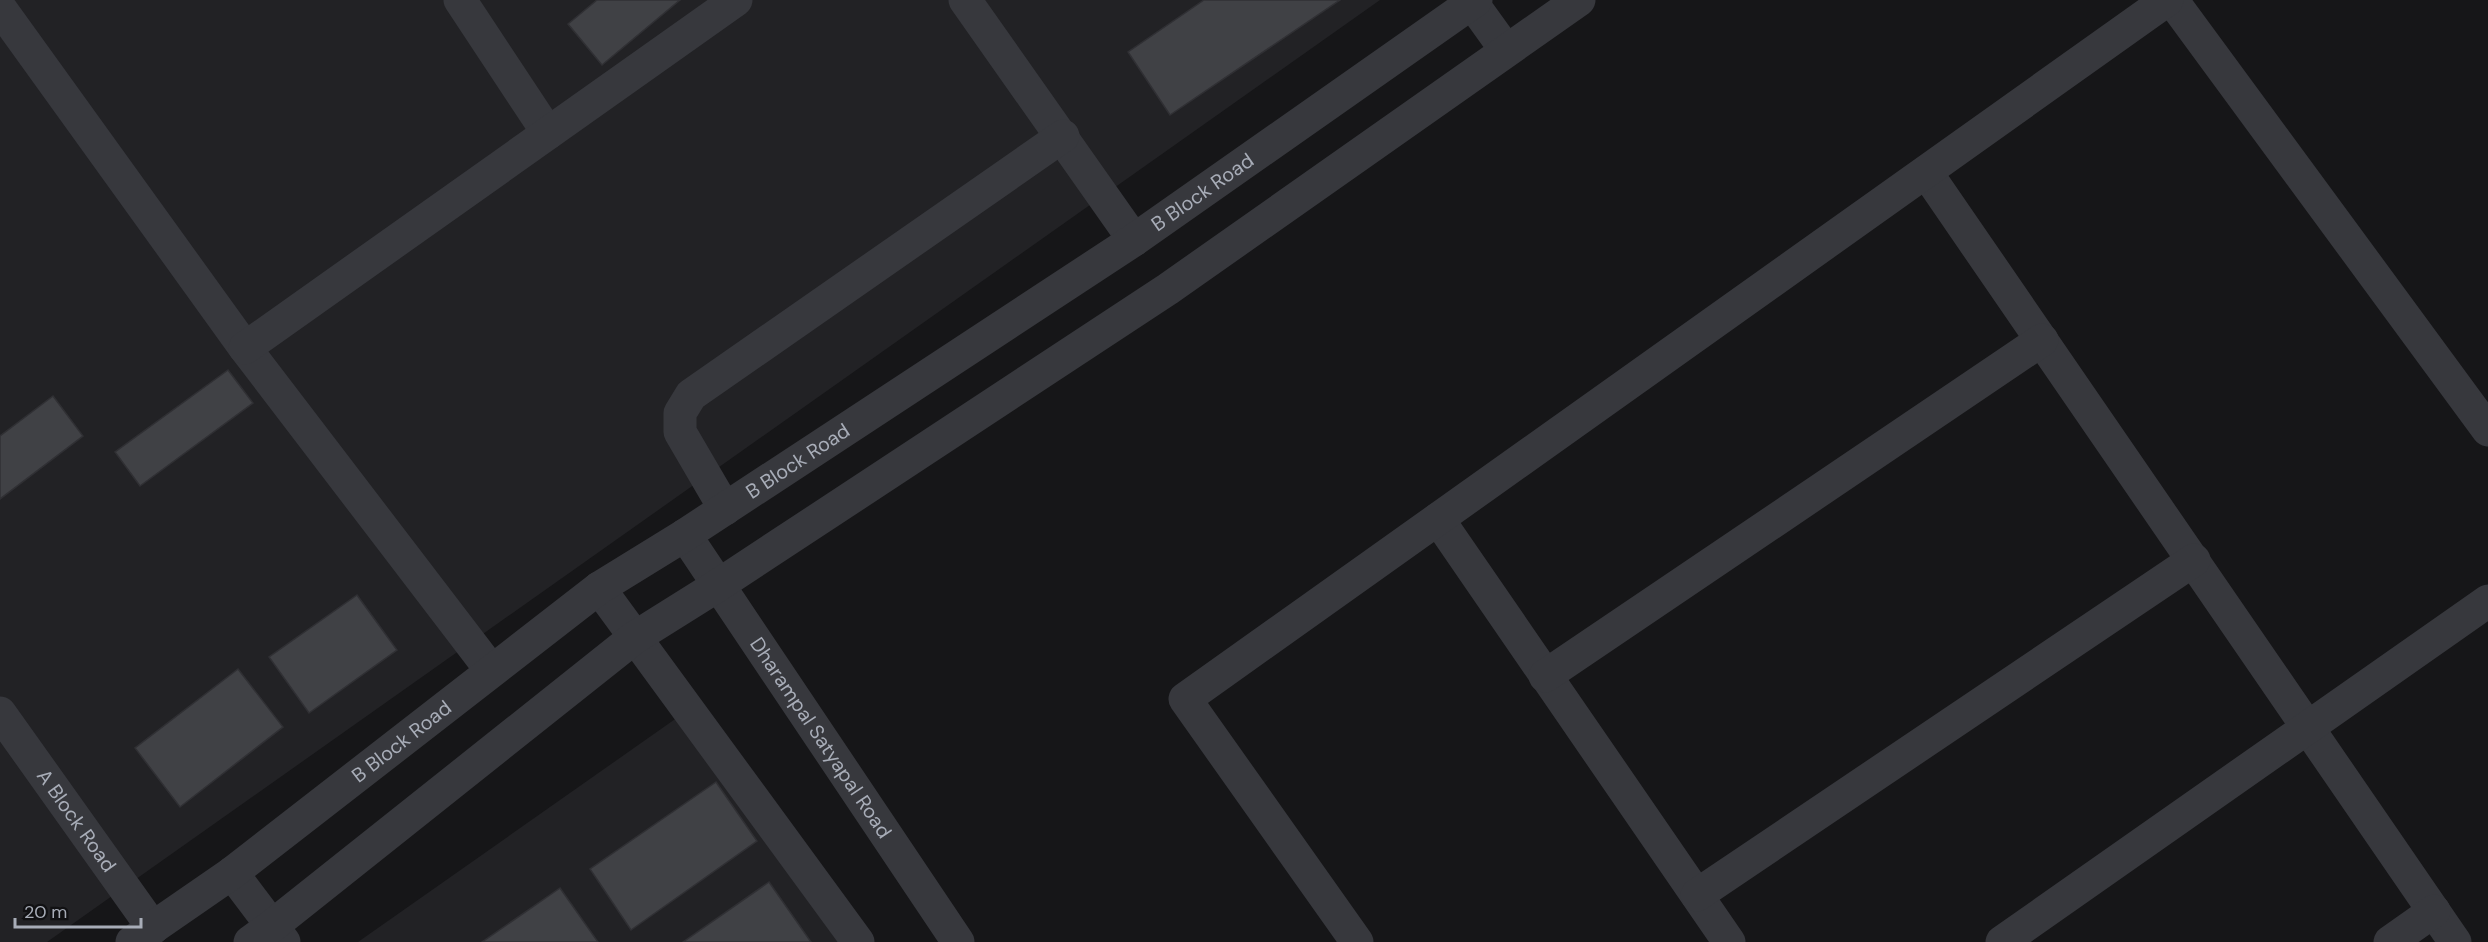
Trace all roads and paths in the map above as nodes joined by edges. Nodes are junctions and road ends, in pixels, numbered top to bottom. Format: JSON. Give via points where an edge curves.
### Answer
{"nodes":[{"id":1,"x":460,"y":0,"type":"edge"},
{"id":2,"x":736,"y":0,"type":"edge"},
{"id":3,"x":965,"y":0,"type":"edge"},
{"id":4,"x":1579,"y":0,"type":"edge"},
{"id":5,"x":2167,"y":0,"type":"edge"},
{"id":6,"x":2172,"y":0,"type":"edge"},
{"id":7,"x":1473,"y":1,"type":"edge"},
{"id":8,"x":0,"y":8,"type":"edge"},
{"id":9,"x":1506,"y":50,"type":"junction"},
{"id":10,"x":548,"y":133,"type":"junction"},
{"id":11,"x":1063,"y":136,"type":"junction"},
{"id":12,"x":1926,"y":172,"type":"junction"},
{"id":13,"x":1134,"y":240,"type":"junction"},
{"id":14,"x":2042,"y":340,"type":"junction"},
{"id":15,"x":245,"y":348,"type":"junction"},
{"id":16,"x":2488,"y":430,"type":"edge"},
{"id":17,"x":725,"y":509,"type":"junction"},
{"id":18,"x":1438,"y":519,"type":"junction"},
{"id":19,"x":685,"y":535,"type":"junction"},
{"id":20,"x":2194,"y":560,"type":"junction"},
{"id":21,"x":717,"y":586,"type":"junction"},
{"id":22,"x":599,"y":588,"type":"junction"},
{"id":23,"x":2488,"y":601,"type":"edge"},
{"id":24,"x":634,"y":638,"type":"junction"},
{"id":25,"x":491,"y":670,"type":"junction"},
{"id":26,"x":1545,"y":676,"type":"junction"},
{"id":27,"x":0,"y":713,"type":"edge"},
{"id":28,"x":2309,"y":728,"type":"junction"},
{"id":29,"x":232,"y":873,"type":"junction"},
{"id":30,"x":1697,"y":895,"type":"junction"},
{"id":31,"x":2434,"y":911,"type":"junction"},
{"id":32,"x":143,"y":935,"type":"edge"},
{"id":33,"x":269,"y":937,"type":"edge"},
{"id":34,"x":858,"y":942,"type":"edge"},
{"id":35,"x":958,"y":942,"type":"edge"},
{"id":36,"x":1357,"y":942,"type":"edge"},
{"id":37,"x":1729,"y":942,"type":"edge"},
{"id":38,"x":2002,"y":942,"type":"edge"},
{"id":39,"x":2390,"y":942,"type":"edge"},
{"id":40,"x":2455,"y":942,"type":"edge"}],
"edges":[{"from":1,"to":10,"type":"street"},
{"from":2,"to":10,"type":"street"},
{"from":3,"to":11,"type":"street"},
{"from":4,"to":9,"type":"street"},
{"from":5,"to":12,"type":"street"},
{"from":6,"to":16,"type":"street"},
{"from":7,"to":9,"type":"street"},
{"from":7,"to":13,"type":"street","name":"B Block Road"},
{"from":8,"to":15,"type":"street"},
{"from":9,"to":21,"type":"street","via":[[1168,289]]},
{"from":10,"to":15,"type":"street"},
{"from":11,"to":13,"type":"street"},
{"from":11,"to":17,"type":"street","via":[[691,395],[680,413],[680,432]]},
{"from":12,"to":14,"type":"street"},
{"from":12,"to":18,"type":"street"},
{"from":13,"to":17,"type":"street","name":"B Block Road"},
{"from":14,"to":20,"type":"street"},
{"from":14,"to":26,"type":"street"},
{"from":15,"to":25,"type":"street"},
{"from":17,"to":19,"type":"street","name":"B Block Road"},
{"from":18,"to":26,"type":"street"},
{"from":18,"to":36,"type":"street","via":[[1185,699]]},
{"from":19,"to":21,"type":"street","name":"Dharampal Satyapal Road"},
{"from":19,"to":22,"type":"street","name":"B Block Road"},
{"from":20,"to":28,"type":"street"},
{"from":20,"to":30,"type":"street"},
{"from":21,"to":24,"type":"street"},
{"from":21,"to":35,"type":"street","name":"Dharampal Satyapal Road"},
{"from":22,"to":24,"type":"street"},
{"from":22,"to":25,"type":"street","name":"B Block Road"},
{"from":23,"to":28,"type":"street"},
{"from":24,"to":33,"type":"street"},
{"from":24,"to":34,"type":"street"},
{"from":25,"to":29,"type":"street","name":"B Block Road"},
{"from":26,"to":30,"type":"street"},
{"from":27,"to":32,"type":"street","name":"A Block Road"},
{"from":28,"to":31,"type":"street"},
{"from":28,"to":38,"type":"street"},
{"from":29,"to":32,"type":"street","name":"B Block Road"},
{"from":29,"to":33,"type":"street"},
{"from":30,"to":37,"type":"street"},
{"from":31,"to":39,"type":"street"},
{"from":31,"to":40,"type":"street"}]}
